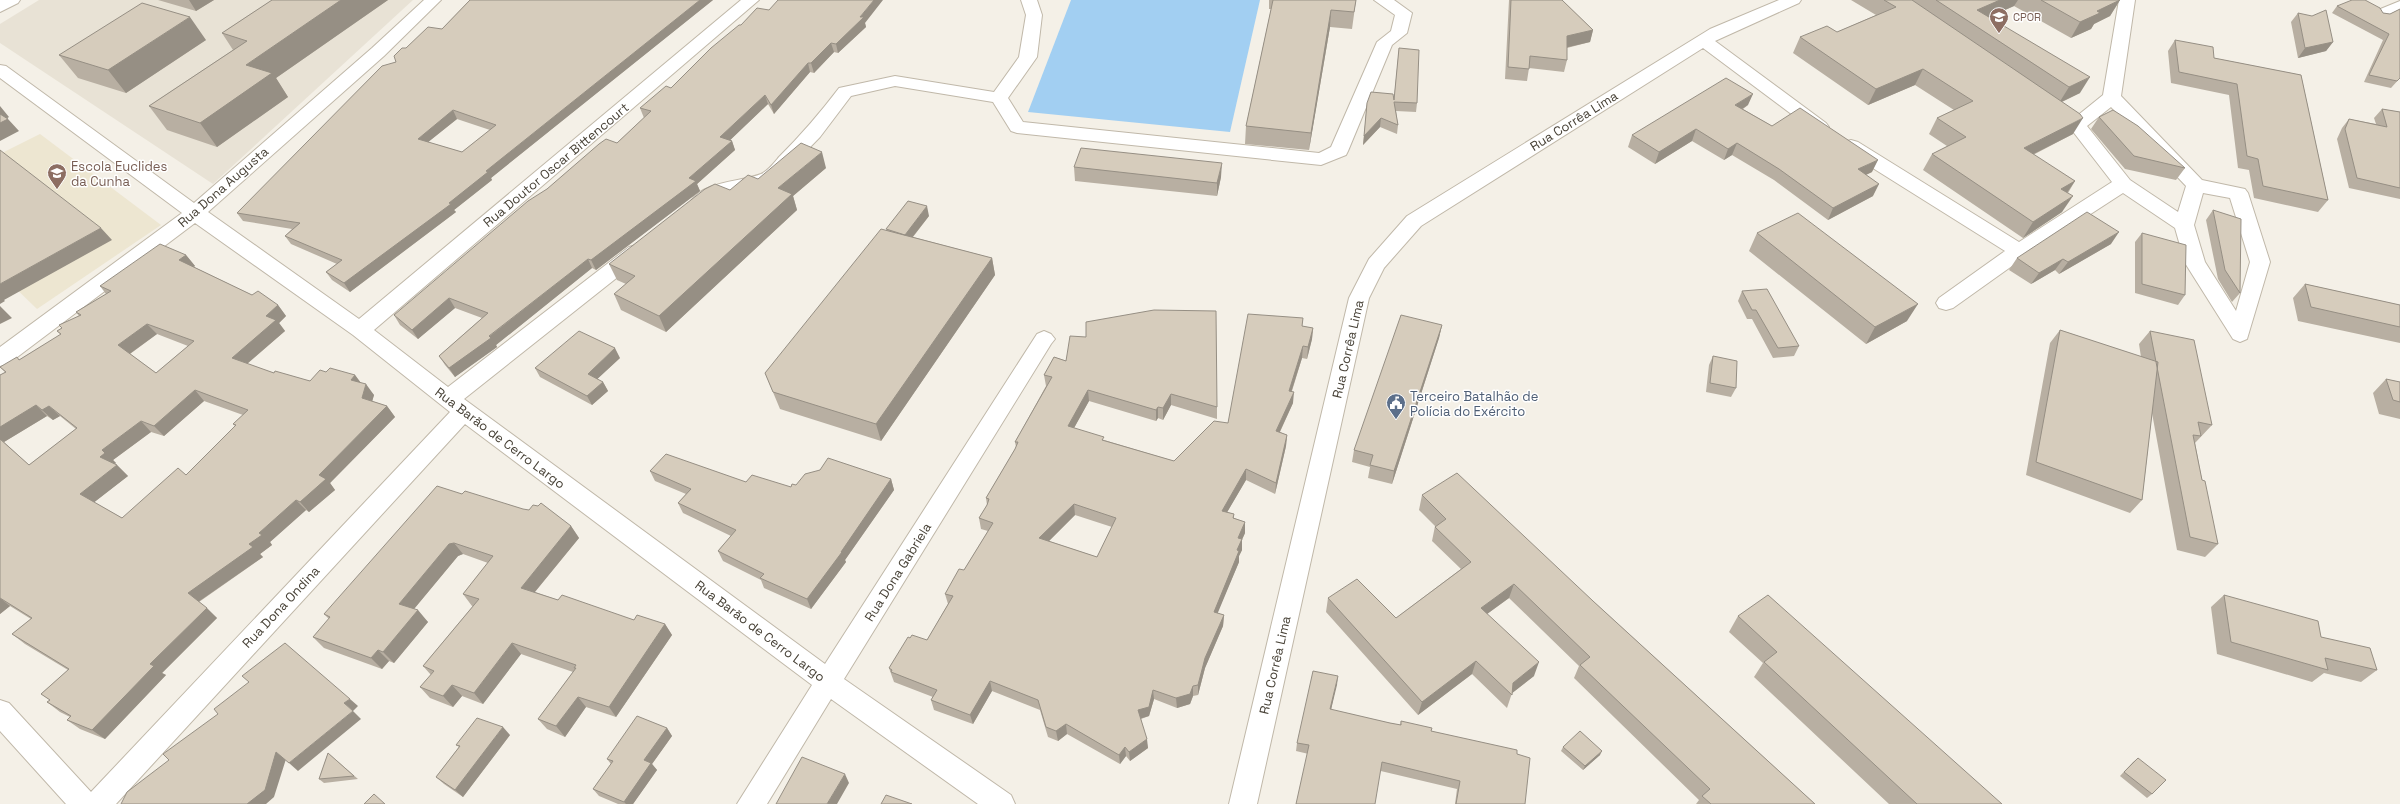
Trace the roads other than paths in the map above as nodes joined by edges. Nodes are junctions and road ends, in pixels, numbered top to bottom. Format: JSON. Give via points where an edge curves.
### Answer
{"nodes":[{"id":1,"x":12,"y":0,"type":"edge"},
{"id":2,"x":433,"y":0,"type":"edge"},
{"id":3,"x":751,"y":0,"type":"edge"},
{"id":4,"x":1029,"y":0,"type":"edge"},
{"id":5,"x":1382,"y":0,"type":"edge"},
{"id":6,"x":2127,"y":0,"type":"edge"},
{"id":7,"x":1785,"y":1,"type":"edge"},
{"id":8,"x":2400,"y":6,"type":"edge"},
{"id":9,"x":0,"y":7,"type":"edge"},
{"id":10,"x":1759,"y":7,"type":"edge"},
{"id":11,"x":2384,"y":14,"type":"edge"},
{"id":12,"x":1704,"y":41,"type":"junction"},
{"id":13,"x":0,"y":70,"type":"edge"},
{"id":14,"x":2112,"y":97,"type":"junction"},
{"id":15,"x":999,"y":98,"type":"junction"},
{"id":16,"x":2039,"y":99,"type":"edge"},
{"id":17,"x":2077,"y":125,"type":"junction"},
{"id":18,"x":2124,"y":184,"type":"junction"},
{"id":19,"x":2196,"y":185,"type":"junction"},
{"id":20,"x":195,"y":213,"type":"junction"},
{"id":21,"x":684,"y":214,"type":"edge"},
{"id":22,"x":2184,"y":225,"type":"junction"},
{"id":23,"x":653,"y":238,"type":"edge"},
{"id":24,"x":2019,"y":252,"type":"junction"},
{"id":25,"x":1946,"y":303,"type":"dead end"},
{"id":26,"x":360,"y":330,"type":"junction"},
{"id":27,"x":1044,"y":339,"type":"dead end"},
{"id":28,"x":0,"y":358,"type":"edge"},
{"id":29,"x":456,"y":405,"type":"junction"},
{"id":30,"x":828,"y":682,"type":"junction"},
{"id":31,"x":0,"y":712,"type":"edge"},
{"id":32,"x":84,"y":804,"type":"edge"},
{"id":33,"x":98,"y":804,"type":"edge"},
{"id":34,"x":751,"y":804,"type":"edge"},
{"id":35,"x":1001,"y":804,"type":"edge"},
{"id":36,"x":1243,"y":804,"type":"edge"}],
"edges":[{"from":1,"to":9,"type":"street"},
{"from":2,"to":20,"type":"street","name":"Rua Dona Augusta"},
{"from":3,"to":26,"type":"street","name":"Rua Doutor Oscar Bittencourt"},
{"from":4,"to":15,"type":"street","via":[[1034,15],[1028,57]]},
{"from":5,"to":15,"type":"street","via":[[1404,13],[1399,33],[1385,42],[1339,151],[1321,159],[1017,126]]},
{"from":6,"to":14,"type":"street"},
{"from":7,"to":10,"type":"street","name":"Rua Corrêa Lima"},
{"from":8,"to":11,"type":"street"},
{"from":10,"to":12,"type":"street","name":"Rua Corrêa Lima"},
{"from":12,"to":24,"type":"street","via":[[1808,119]]},
{"from":12,"to":36,"type":"street","name":"Rua Corrêa Lima","via":[[1414,221],[1376,264],[1359,298]]},
{"from":13,"to":20,"type":"street","name":"Rua Barão de Cerro Largo"},
{"from":14,"to":17,"type":"street"},
{"from":14,"to":19,"type":"street"},
{"from":15,"to":21,"type":"street","via":[[895,81],[845,92],[814,133],[770,177],[753,184],[717,192]]},
{"from":16,"to":17,"type":"street"},
{"from":17,"to":18,"type":"street"},
{"from":18,"to":22,"type":"street"},
{"from":18,"to":24,"type":"street"},
{"from":19,"to":22,"type":"street"},
{"from":19,"to":22,"type":"street","via":[[2238,193],[2260,262],[2240,334],[2195,264]]},
{"from":20,"to":26,"type":"street","name":"Rua Barão de Cerro Largo"},
{"from":20,"to":28,"type":"street","name":"Rua Dona Augusta"},
{"from":23,"to":29,"type":"street","name":"Rua Dona Ondina"},
{"from":24,"to":25,"type":"street"},
{"from":26,"to":29,"type":"street","name":"Rua Barão de Cerro Largo"},
{"from":27,"to":30,"type":"street","name":"Rua Dona Gabriela"},
{"from":29,"to":30,"type":"street","name":"Rua Barão de Cerro Largo"},
{"from":29,"to":33,"type":"street","name":"Rua Dona Ondina"},
{"from":30,"to":34,"type":"street","name":"Rua Dona Gabriela"},
{"from":30,"to":35,"type":"street","name":"Rua Barão de Cerro Largo"},
{"from":31,"to":32,"type":"street"}]}
